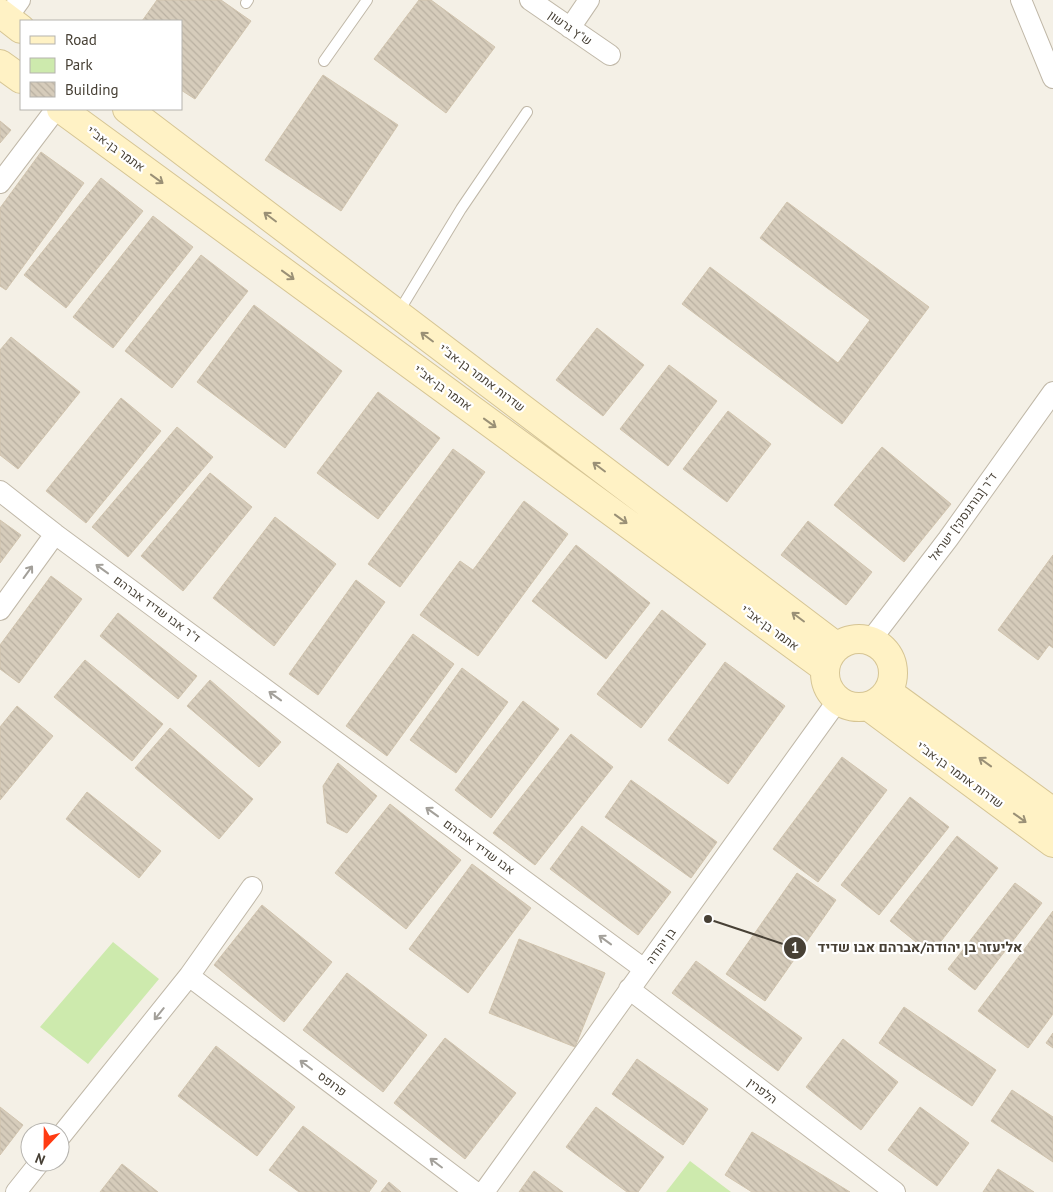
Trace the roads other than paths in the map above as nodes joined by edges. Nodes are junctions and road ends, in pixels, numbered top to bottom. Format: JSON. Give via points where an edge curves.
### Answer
{"nodes":[{"id":1,"x":367,"y":0,"type":"edge"},
{"id":2,"x":530,"y":0,"type":"edge"},
{"id":3,"x":589,"y":0,"type":"edge"},
{"id":4,"x":1021,"y":0,"type":"edge"},
{"id":5,"x":570,"y":28,"type":"junction"},
{"id":6,"x":610,"y":55,"type":"dead end"},
{"id":7,"x":324,"y":61,"type":"dead end"},
{"id":8,"x":0,"y":64,"type":"edge"},
{"id":9,"x":1053,"y":78,"type":"edge"},
{"id":10,"x":20,"y":79,"type":"edge"},
{"id":11,"x":55,"y":110,"type":"edge"},
{"id":12,"x":62,"y":110,"type":"edge"},
{"id":13,"x":128,"y":110,"type":"edge"},
{"id":14,"x":527,"y":112,"type":"dead end"},
{"id":15,"x":0,"y":183,"type":"edge"},
{"id":16,"x":398,"y":314,"type":"junction"},
{"id":17,"x":1053,"y":392,"type":"edge"},
{"id":18,"x":0,"y":492,"type":"edge"},
{"id":19,"x":55,"y":534,"type":"junction"},
{"id":20,"x":0,"y":610,"type":"edge"},
{"id":21,"x":870,"y":641,"type":"junction"},
{"id":22,"x":831,"y":658,"type":"junction"},
{"id":23,"x":878,"y":699,"type":"junction"},
{"id":24,"x":838,"y":700,"type":"junction"},
{"id":25,"x":314,"y":725,"type":"joint"},
{"id":26,"x":1053,"y":812,"type":"edge"},
{"id":27,"x":1053,"y":843,"type":"edge"},
{"id":28,"x":252,"y":887,"type":"dead end"},
{"id":29,"x":644,"y":969,"type":"junction"},
{"id":30,"x":189,"y":976,"type":"junction"},
{"id":31,"x":629,"y":989,"type":"junction"},
{"id":32,"x":70,"y":1125,"type":"edge"},
{"id":33,"x":32,"y":1172,"type":"edge"},
{"id":34,"x":891,"y":1191,"type":"edge"},
{"id":35,"x":16,"y":1192,"type":"edge"},
{"id":36,"x":475,"y":1192,"type":"edge"},
{"id":37,"x":484,"y":1192,"type":"edge"}],
"edges":[{"from":1,"to":7,"type":"lane"},
{"from":2,"to":5,"type":"street","name":"ש\"ץ גרשון"},
{"from":3,"to":5,"type":"street"},
{"from":4,"to":9,"type":"street"},
{"from":5,"to":6,"type":"street","name":"ש\"ץ גרשון"},
{"from":8,"to":10,"type":"main road"},
{"from":11,"to":15,"type":"street"},
{"from":12,"to":22,"type":"main road","name":"אתמר בן-אב\"י","one_way":true},
{"from":16,"to":13,"type":"main road","name":"שדרות אתמר בן-אב\"י","one_way":true},
{"from":14,"to":16,"type":"lane","via":[[461,209]]},
{"from":22,"to":16,"type":"main road","name":"שדרות אתמר בן-אב\"י","one_way":true},
{"from":17,"to":21,"type":"street","name":"ד\"ר [בורגנסקי] ישראל"},
{"from":18,"to":19,"type":"street","name":"ד\"ר אבו שדיד אברהם"},
{"from":20,"to":19,"type":"street","one_way":true},
{"from":25,"to":19,"type":"street","name":"ד\"ר אבו שדיד אברהם","one_way":true},
{"from":21,"to":22,"type":"main road","via":[[857,639],[845,642]]},
{"from":21,"to":23,"type":"main road","via":[[888,656],[893,666],[893,679]]},
{"from":22,"to":24,"type":"main road","via":[[826,681]]},
{"from":23,"to":24,"type":"main road","via":[[850,706]]},
{"from":26,"to":23,"type":"main road","name":"שדרות אתמר בן-אב\"י","one_way":true},
{"from":23,"to":27,"type":"main road","name":"שדרות אתמר בן-אב\"י","one_way":true},
{"from":24,"to":29,"type":"street","name":"בן יהודה"},
{"from":29,"to":25,"type":"street","name":"אבו שדיד אברהם","one_way":true},
{"from":28,"to":30,"type":"street"},
{"from":29,"to":31,"type":"street","name":"בן יהודה"},
{"from":30,"to":32,"type":"street","one_way":true},
{"from":36,"to":30,"type":"street","name":"פרופס","one_way":true},
{"from":31,"to":34,"type":"street","name":"הלפרין"},
{"from":31,"to":37,"type":"street","name":"בן יהודה"},
{"from":33,"to":35,"type":"street"}]}
